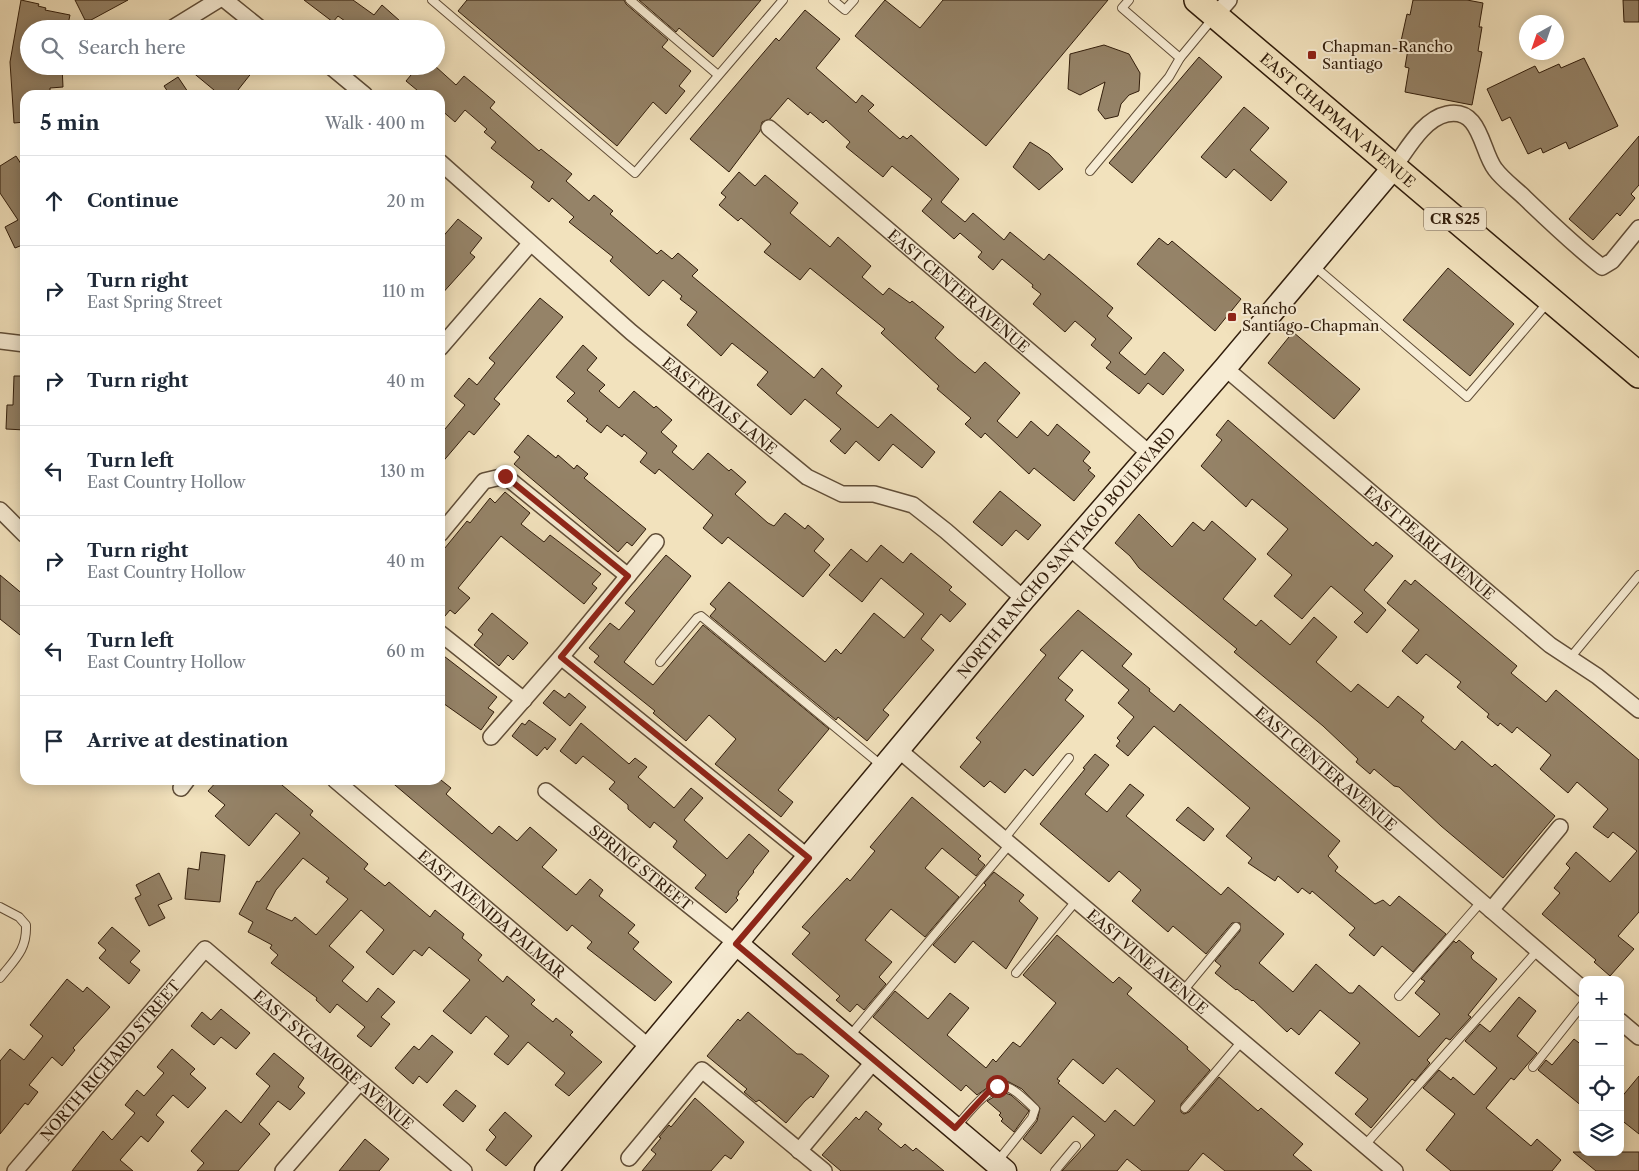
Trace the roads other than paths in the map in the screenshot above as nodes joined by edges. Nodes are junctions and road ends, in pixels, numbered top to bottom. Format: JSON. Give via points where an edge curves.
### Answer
{"nodes":[{"id":1,"x":218,"y":0,"type":"edge"},
{"id":2,"x":225,"y":0,"type":"edge"},
{"id":3,"x":432,"y":0,"type":"edge"},
{"id":4,"x":630,"y":0,"type":"edge"},
{"id":5,"x":783,"y":0,"type":"edge"},
{"id":6,"x":833,"y":0,"type":"edge"},
{"id":7,"x":854,"y":0,"type":"edge"},
{"id":8,"x":1130,"y":0,"type":"edge"},
{"id":9,"x":1196,"y":0,"type":"edge"},
{"id":10,"x":1222,"y":8,"type":"edge"},
{"id":11,"x":186,"y":20,"type":"edge"},
{"id":12,"x":250,"y":20,"type":"edge"},
{"id":13,"x":1180,"y":58,"type":"junction"},
{"id":14,"x":341,"y":75,"type":"edge"},
{"id":15,"x":718,"y":76,"type":"junction"},
{"id":16,"x":359,"y":90,"type":"edge"},
{"id":17,"x":769,"y":128,"type":"dead end"},
{"id":18,"x":445,"y":167,"type":"edge"},
{"id":19,"x":1394,"y":167,"type":"junction"},
{"id":20,"x":1090,"y":171,"type":"dead end"},
{"id":21,"x":1639,"y":228,"type":"edge"},
{"id":22,"x":530,"y":244,"type":"junction"},
{"id":23,"x":1312,"y":264,"type":"junction"},
{"id":24,"x":1550,"y":300,"type":"junction"},
{"id":25,"x":0,"y":341,"type":"edge"},
{"id":26,"x":445,"y":342,"type":"edge"},
{"id":27,"x":20,"y":343,"type":"edge"},
{"id":28,"x":1225,"y":368,"type":"junction"},
{"id":29,"x":1639,"y":375,"type":"edge"},
{"id":30,"x":1149,"y":453,"type":"junction"},
{"id":31,"x":0,"y":510,"type":"edge"},
{"id":32,"x":445,"y":528,"type":"edge"},
{"id":33,"x":20,"y":530,"type":"edge"},
{"id":34,"x":656,"y":542,"type":"dead end"},
{"id":35,"x":1070,"y":548,"type":"junction"},
{"id":36,"x":1639,"y":575,"type":"edge"},
{"id":37,"x":628,"y":576,"type":"junction"},
{"id":38,"x":1024,"y":600,"type":"junction"},
{"id":39,"x":445,"y":637,"type":"edge"},
{"id":40,"x":561,"y":657,"type":"junction"},
{"id":41,"x":1570,"y":658,"type":"junction"},
{"id":42,"x":660,"y":662,"type":"dead end"},
{"id":43,"x":524,"y":700,"type":"junction"},
{"id":44,"x":1639,"y":710,"type":"edge"},
{"id":45,"x":491,"y":737,"type":"dead end"},
{"id":46,"x":900,"y":751,"type":"junction"},
{"id":47,"x":1070,"y":758,"type":"dead end"},
{"id":48,"x":885,"y":768,"type":"junction"},
{"id":49,"x":340,"y":785,"type":"edge"},
{"id":50,"x":546,"y":791,"type":"dead end"},
{"id":51,"x":1560,"y":827,"type":"dead end"},
{"id":52,"x":1007,"y":841,"type":"junction"},
{"id":53,"x":809,"y":858,"type":"junction"},
{"id":54,"x":1076,"y":901,"type":"junction"},
{"id":55,"x":1486,"y":906,"type":"junction"},
{"id":56,"x":0,"y":907,"type":"edge"},
{"id":57,"x":1236,"y":927,"type":"dead end"},
{"id":58,"x":736,"y":944,"type":"junction"},
{"id":59,"x":205,"y":949,"type":"joint"},
{"id":60,"x":1538,"y":950,"type":"junction"},
{"id":61,"x":1016,"y":973,"type":"dead end"},
{"id":62,"x":0,"y":978,"type":"edge"},
{"id":63,"x":1579,"y":986,"type":"edge"},
{"id":64,"x":1183,"y":991,"type":"junction"},
{"id":65,"x":1399,"y":996,"type":"dead end"},
{"id":66,"x":1579,"y":1009,"type":"edge"},
{"id":67,"x":1624,"y":1024,"type":"edge"},
{"id":68,"x":1639,"y":1037,"type":"edge"},
{"id":69,"x":848,"y":1039,"type":"junction"},
{"id":70,"x":1242,"y":1041,"type":"junction"},
{"id":71,"x":650,"y":1048,"type":"junction"},
{"id":72,"x":874,"y":1060,"type":"junction"},
{"id":73,"x":1533,"y":1067,"type":"dead end"},
{"id":74,"x":359,"y":1083,"type":"junction"},
{"id":75,"x":1185,"y":1108,"type":"dead end"},
{"id":76,"x":955,"y":1128,"type":"junction"},
{"id":77,"x":1365,"y":1145,"type":"junction"},
{"id":78,"x":1076,"y":1146,"type":"dead end"},
{"id":79,"x":799,"y":1151,"type":"junction"},
{"id":80,"x":629,"y":1158,"type":"dead end"},
{"id":81,"x":1000,"y":1167,"type":"edge"},
{"id":82,"x":15,"y":1171,"type":"edge"},
{"id":83,"x":283,"y":1171,"type":"edge"},
{"id":84,"x":464,"y":1171,"type":"edge"},
{"id":85,"x":546,"y":1171,"type":"edge"},
{"id":86,"x":824,"y":1171,"type":"edge"},
{"id":87,"x":1055,"y":1171,"type":"edge"},
{"id":88,"x":1396,"y":1171,"type":"edge"}],
"edges":[{"from":1,"to":11,"type":"street"},
{"from":2,"to":12,"type":"street"},
{"from":3,"to":15,"type":"lane","via":[[635,173]]},
{"from":4,"to":15,"type":"lane"},
{"from":5,"to":15,"type":"lane"},
{"from":6,"to":7,"type":"lane","via":[[845,10]]},
{"from":8,"to":13,"type":"lane","via":[[1122,8]]},
{"from":9,"to":10,"type":"main road","name":"EAST CHAPMAN AVENUE","number":"CR S25"},
{"from":10,"to":13,"type":"lane"},
{"from":10,"to":19,"type":"main road","name":"EAST CHAPMAN AVENUE","number":"CR S25"},
{"from":13,"to":20,"type":"lane","via":[[1170,77]]},
{"from":14,"to":16,"type":"street"},
{"from":17,"to":30,"type":"street","name":"EAST CENTER AVENUE"},
{"from":18,"to":22,"type":"street","name":"EAST RYALS LANE"},
{"from":19,"to":21,"type":"street","name":"NORTH RANCHO SANTIAGO BOULEVARD","via":[[1427,125],[1448,114],[1460,115],[1480,132],[1494,169],[1576,247],[1602,267],[1612,261]]},
{"from":19,"to":23,"type":"street","name":"NORTH RANCHO SANTIAGO BOULEVARD"},
{"from":19,"to":24,"type":"main road","name":"EAST CHAPMAN AVENUE","number":"CR S25"},
{"from":22,"to":26,"type":"street"},
{"from":22,"to":38,"type":"street","name":"EAST RYALS LANE","via":[[807,477],[842,494],[874,494],[913,505]]},
{"from":23,"to":24,"type":"lane","via":[[1467,397]]},
{"from":23,"to":28,"type":"street","name":"NORTH RANCHO SANTIAGO BOULEVARD"},
{"from":24,"to":29,"type":"main road","name":"EAST CHAPMAN AVENUE","number":"CR S25"},
{"from":25,"to":27,"type":"street"},
{"from":28,"to":30,"type":"street","name":"NORTH RANCHO SANTIAGO BOULEVARD"},
{"from":28,"to":41,"type":"street","name":"EAST PEARL AVENUE","via":[[1550,645]]},
{"from":30,"to":35,"type":"street","name":"NORTH RANCHO SANTIAGO BOULEVARD"},
{"from":31,"to":33,"type":"street"},
{"from":32,"to":37,"type":"street","via":[[484,481],[505,476]]},
{"from":34,"to":37,"type":"street"},
{"from":35,"to":38,"type":"street","name":"NORTH RANCHO SANTIAGO BOULEVARD"},
{"from":35,"to":55,"type":"street","name":"EAST CENTER AVENUE"},
{"from":36,"to":41,"type":"lane"},
{"from":37,"to":40,"type":"street"},
{"from":38,"to":46,"type":"street","name":"NORTH RANCHO SANTIAGO BOULEVARD"},
{"from":39,"to":43,"type":"street"},
{"from":40,"to":43,"type":"street"},
{"from":40,"to":53,"type":"street"},
{"from":41,"to":44,"type":"street","name":"EAST PEARL AVENUE"},
{"from":42,"to":48,"type":"lane","via":[[701,616]]},
{"from":43,"to":45,"type":"street"},
{"from":46,"to":48,"type":"street","name":"NORTH RANCHO SANTIAGO BOULEVARD"},
{"from":46,"to":52,"type":"street","name":"EAST VINE AVENUE"},
{"from":47,"to":52,"type":"lane"},
{"from":48,"to":53,"type":"street","name":"NORTH RANCHO SANTIAGO BOULEVARD"},
{"from":49,"to":71,"type":"street","name":"EAST AVENIDA PALMAR"},
{"from":50,"to":58,"type":"street","name":"SPRING STREET"},
{"from":51,"to":55,"type":"street"},
{"from":52,"to":54,"type":"street","name":"EAST VINE AVENUE"},
{"from":52,"to":69,"type":"lane"},
{"from":53,"to":58,"type":"street","name":"NORTH RANCHO SANTIAGO BOULEVARD"},
{"from":54,"to":61,"type":"lane"},
{"from":54,"to":64,"type":"street","name":"EAST VINE AVENUE"},
{"from":55,"to":60,"type":"street","name":"EAST CENTER AVENUE"},
{"from":55,"to":65,"type":"lane"},
{"from":56,"to":62,"type":"lane","via":[[19,917],[26,925],[26,935],[23,950]]},
{"from":57,"to":64,"type":"lane"},
{"from":58,"to":69,"type":"street"},
{"from":58,"to":71,"type":"street","name":"NORTH RANCHO SANTIAGO BOULEVARD"},
{"from":59,"to":74,"type":"street","name":"EAST SYCAMORE AVENUE"},
{"from":59,"to":82,"type":"street","name":"NORTH RICHARD STREET"},
{"from":60,"to":63,"type":"street","name":"EAST CENTER AVENUE"},
{"from":60,"to":77,"type":"lane"},
{"from":64,"to":70,"type":"street","name":"EAST VINE AVENUE"},
{"from":66,"to":73,"type":"lane"},
{"from":67,"to":68,"type":"street"},
{"from":69,"to":72,"type":"street"},
{"from":70,"to":75,"type":"lane"},
{"from":70,"to":77,"type":"street","name":"EAST VINE AVENUE"},
{"from":71,"to":85,"type":"street","name":"NORTH RANCHO SANTIAGO BOULEVARD"},
{"from":72,"to":76,"type":"street"},
{"from":72,"to":79,"type":"street"},
{"from":74,"to":83,"type":"street"},
{"from":74,"to":84,"type":"street","name":"EAST SYCAMORE AVENUE"},
{"from":76,"to":81,"type":"street"},
{"from":76,"to":81,"type":"lane","via":[[997,1086],[1007,1087],[1026,1101],[1034,1109],[1032,1118]]},
{"from":77,"to":88,"type":"street","name":"EAST VINE AVENUE"},
{"from":78,"to":87,"type":"lane"},
{"from":79,"to":80,"type":"street","via":[[702,1070]]},
{"from":79,"to":86,"type":"street"}]}
